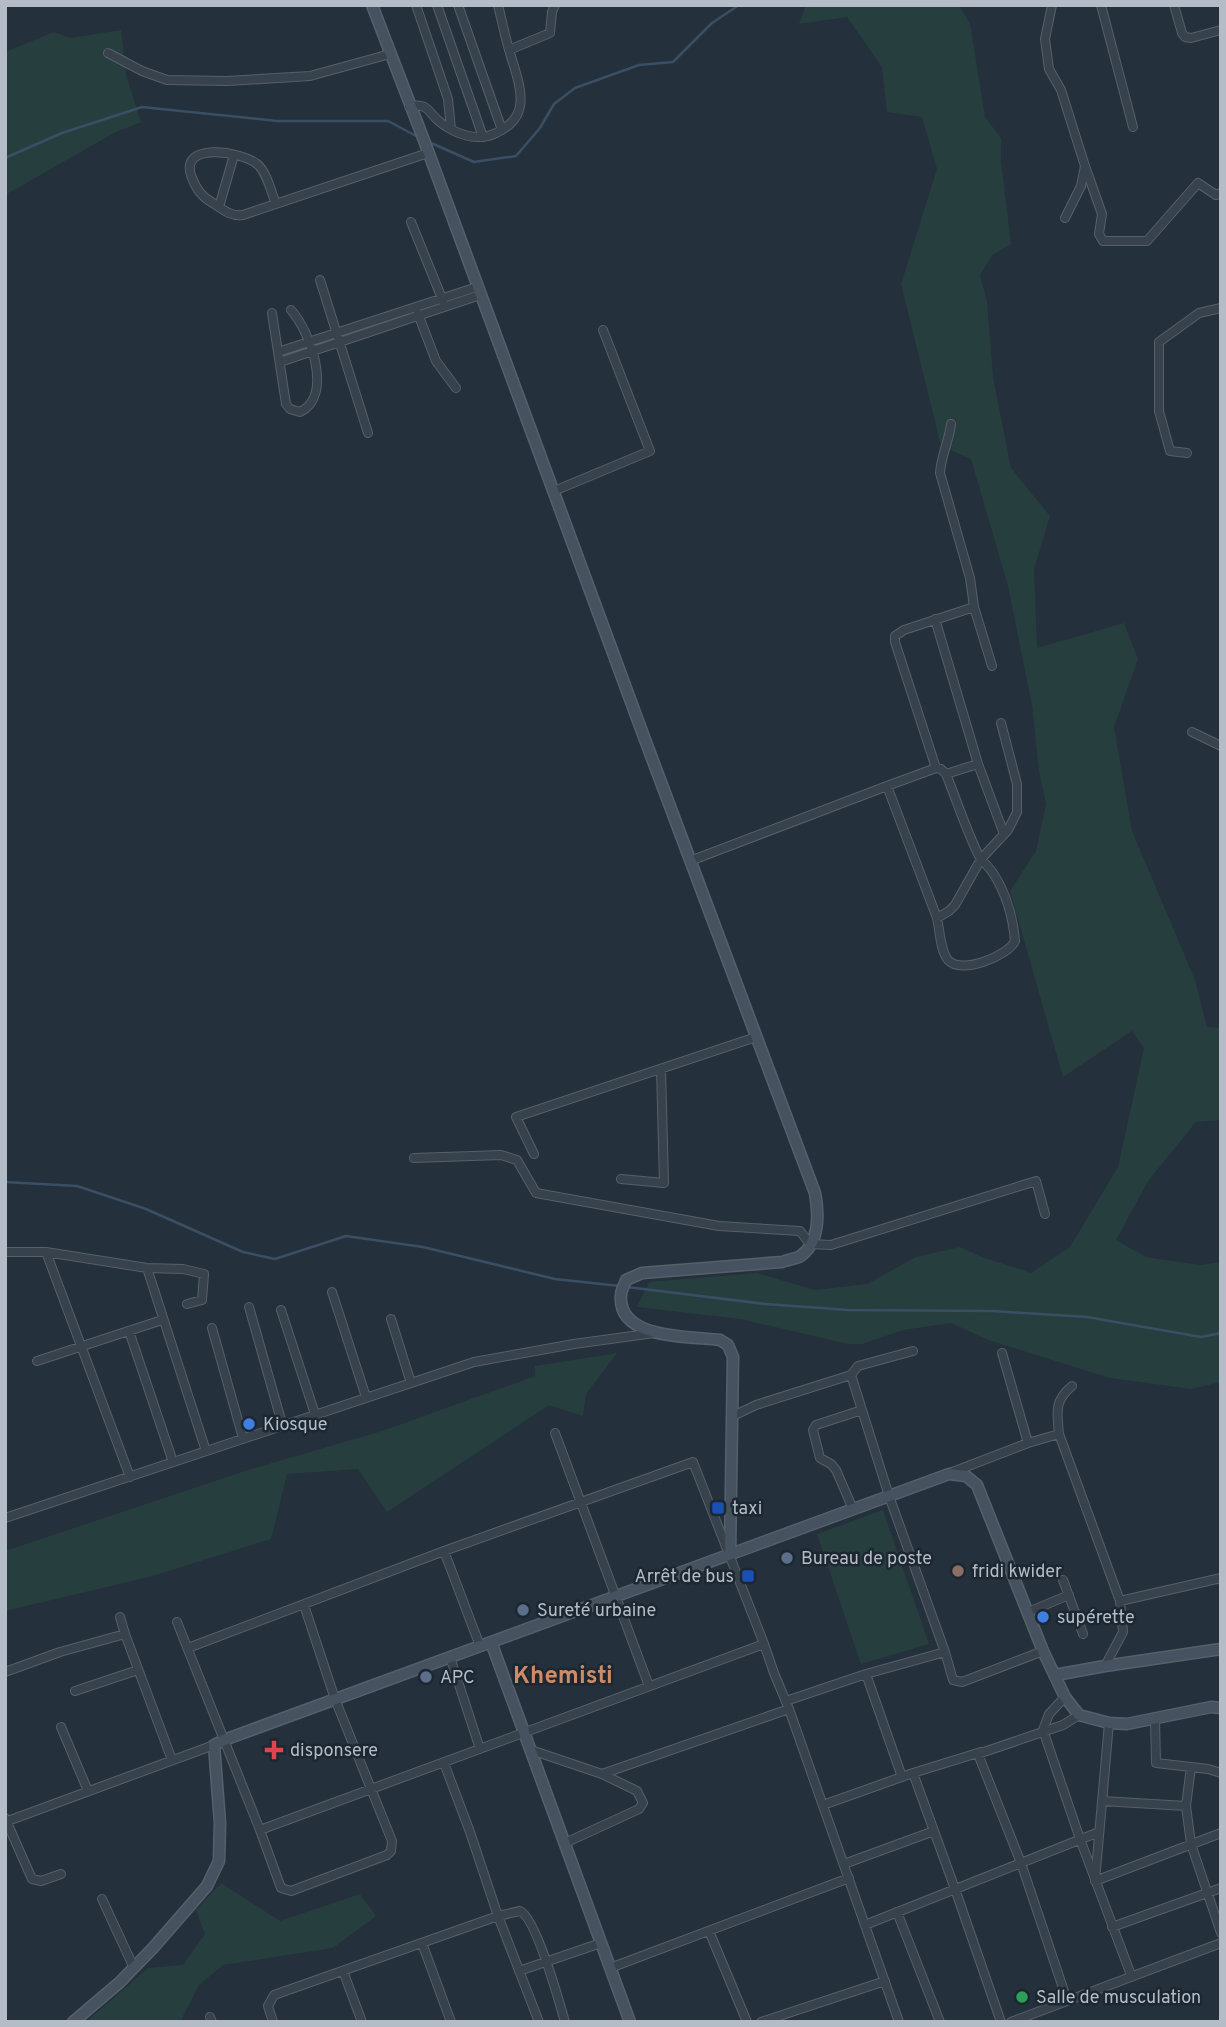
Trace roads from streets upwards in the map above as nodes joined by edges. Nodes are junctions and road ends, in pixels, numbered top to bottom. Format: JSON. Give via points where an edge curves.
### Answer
{"nodes":[{"id":1,"x":372,"y":5,"type":"edge"},
{"id":2,"x":416,"y":5,"type":"edge"},
{"id":3,"x":437,"y":5,"type":"edge"},
{"id":4,"x":458,"y":5,"type":"edge"},
{"id":5,"x":498,"y":5,"type":"edge"},
{"id":6,"x":555,"y":5,"type":"edge"},
{"id":7,"x":1052,"y":5,"type":"edge"},
{"id":8,"x":1101,"y":5,"type":"edge"},
{"id":9,"x":1174,"y":5,"type":"edge"},
{"id":10,"x":1221,"y":30,"type":"edge"},
{"id":11,"x":509,"y":50,"type":"junction"},
{"id":12,"x":108,"y":53,"type":"dead end"},
{"id":13,"x":390,"y":54,"type":"junction"},
{"id":14,"x":409,"y":106,"type":"junction"},
{"id":15,"x":1133,"y":127,"type":"dead end"},
{"id":16,"x":451,"y":129,"type":"junction"},
{"id":17,"x":502,"y":130,"type":"junction"},
{"id":18,"x":483,"y":137,"type":"junction"},
{"id":19,"x":427,"y":148,"type":"junction"},
{"id":20,"x":234,"y":155,"type":"junction"},
{"id":21,"x":1085,"y":166,"type":"junction"},
{"id":22,"x":1221,"y":193,"type":"edge"},
{"id":23,"x":276,"y":204,"type":"junction"},
{"id":24,"x":219,"y":207,"type":"junction"},
{"id":25,"x":1065,"y":218,"type":"dead end"},
{"id":26,"x":411,"y":222,"type":"dead end"},
{"id":27,"x":320,"y":280,"type":"dead end"},
{"id":28,"x":478,"y":291,"type":"junction"},
{"id":29,"x":444,"y":303,"type":"junction"},
{"id":30,"x":1221,"y":309,"type":"edge"},
{"id":31,"x":291,"y":310,"type":"dead end"},
{"id":32,"x":417,"y":312,"type":"junction"},
{"id":33,"x":272,"y":313,"type":"dead end"},
{"id":34,"x":603,"y":330,"type":"dead end"},
{"id":35,"x":338,"y":337,"type":"junction"},
{"id":36,"x":311,"y":347,"type":"junction"},
{"id":37,"x":278,"y":352,"type":"junction"},
{"id":38,"x":280,"y":362,"type":"junction"},
{"id":39,"x":456,"y":388,"type":"dead end"},
{"id":40,"x":951,"y":424,"type":"dead end"},
{"id":41,"x":368,"y":433,"type":"dead end"},
{"id":42,"x":1187,"y":453,"type":"dead end"},
{"id":43,"x":554,"y":491,"type":"junction"},
{"id":44,"x":974,"y":607,"type":"junction"},
{"id":45,"x":935,"y":619,"type":"junction"},
{"id":46,"x":992,"y":666,"type":"dead end"},
{"id":47,"x":1002,"y":723,"type":"dead end"},
{"id":48,"x":1192,"y":732,"type":"dead end"},
{"id":49,"x":1221,"y":746,"type":"edge"},
{"id":50,"x":978,"y":764,"type":"junction"},
{"id":51,"x":936,"y":768,"type":"junction"},
{"id":52,"x":946,"y":774,"type":"junction"},
{"id":53,"x":887,"y":786,"type":"junction"},
{"id":54,"x":1004,"y":834,"type":"junction"},
{"id":55,"x":981,"y":859,"type":"junction"},
{"id":56,"x":690,"y":861,"type":"junction"},
{"id":57,"x":937,"y":918,"type":"junction"},
{"id":58,"x":756,"y":1037,"type":"junction"},
{"id":59,"x":661,"y":1069,"type":"junction"},
{"id":60,"x":534,"y":1154,"type":"dead end"},
{"id":61,"x":414,"y":1158,"type":"dead end"},
{"id":62,"x":621,"y":1179,"type":"dead end"},
{"id":63,"x":1045,"y":1214,"type":"dead end"},
{"id":64,"x":810,"y":1244,"type":"junction"},
{"id":65,"x":5,"y":1252,"type":"edge"},
{"id":66,"x":46,"y":1252,"type":"junction"},
{"id":67,"x":147,"y":1268,"type":"junction"},
{"id":68,"x":332,"y":1292,"type":"dead end"},
{"id":69,"x":187,"y":1304,"type":"dead end"},
{"id":70,"x":249,"y":1307,"type":"dead end"},
{"id":71,"x":281,"y":1310,"type":"dead end"},
{"id":72,"x":391,"y":1319,"type":"dead end"},
{"id":73,"x":162,"y":1320,"type":"junction"},
{"id":74,"x":212,"y":1328,"type":"dead end"},
{"id":75,"x":129,"y":1331,"type":"junction"},
{"id":76,"x":654,"y":1333,"type":"junction"},
{"id":77,"x":81,"y":1346,"type":"junction"},
{"id":78,"x":913,"y":1351,"type":"dead end"},
{"id":79,"x":1002,"y":1353,"type":"dead end"},
{"id":80,"x":37,"y":1361,"type":"dead end"},
{"id":81,"x":851,"y":1375,"type":"junction"},
{"id":82,"x":411,"y":1383,"type":"junction"},
{"id":83,"x":1072,"y":1386,"type":"dead end"},
{"id":84,"x":366,"y":1398,"type":"junction"},
{"id":85,"x":862,"y":1410,"type":"junction"},
{"id":86,"x":315,"y":1414,"type":"junction"},
{"id":87,"x":733,"y":1416,"type":"junction"},
{"id":88,"x":283,"y":1427,"type":"junction"},
{"id":89,"x":555,"y":1433,"type":"dead end"},
{"id":90,"x":1059,"y":1434,"type":"junction"},
{"id":91,"x":243,"y":1438,"type":"junction"},
{"id":92,"x":1028,"y":1443,"type":"junction"},
{"id":93,"x":206,"y":1451,"type":"junction"},
{"id":94,"x":173,"y":1462,"type":"junction"},
{"id":95,"x":949,"y":1474,"type":"junction"},
{"id":96,"x":130,"y":1477,"type":"junction"},
{"id":97,"x":889,"y":1496,"type":"junction"},
{"id":98,"x":581,"y":1503,"type":"junction"},
{"id":99,"x":853,"y":1509,"type":"junction"},
{"id":100,"x":5,"y":1518,"type":"edge"},
{"id":101,"x":444,"y":1551,"type":"junction"},
{"id":102,"x":730,"y":1554,"type":"junction"},
{"id":103,"x":1221,"y":1578,"type":"edge"},
{"id":104,"x":1063,"y":1580,"type":"dead end"},
{"id":105,"x":1069,"y":1595,"type":"junction"},
{"id":106,"x":615,"y":1596,"type":"junction"},
{"id":107,"x":1120,"y":1601,"type":"junction"},
{"id":108,"x":304,"y":1605,"type":"junction"},
{"id":109,"x":1028,"y":1612,"type":"junction"},
{"id":110,"x":120,"y":1617,"type":"dead end"},
{"id":111,"x":177,"y":1622,"type":"dead end"},
{"id":112,"x":125,"y":1634,"type":"junction"},
{"id":113,"x":1083,"y":1634,"type":"dead end"},
{"id":114,"x":486,"y":1644,"type":"junction"},
{"id":115,"x":764,"y":1644,"type":"junction"},
{"id":116,"x":188,"y":1648,"type":"junction"},
{"id":117,"x":1221,"y":1649,"type":"edge"},
{"id":118,"x":1043,"y":1651,"type":"junction"},
{"id":119,"x":945,"y":1652,"type":"junction"},
{"id":120,"x":450,"y":1657,"type":"junction"},
{"id":121,"x":1105,"y":1666,"type":"junction"},
{"id":122,"x":138,"y":1670,"type":"junction"},
{"id":123,"x":5,"y":1672,"type":"edge"},
{"id":124,"x":866,"y":1674,"type":"junction"},
{"id":125,"x":1055,"y":1675,"type":"junction"},
{"id":126,"x":649,"y":1686,"type":"junction"},
{"id":127,"x":75,"y":1691,"type":"dead end"},
{"id":128,"x":1065,"y":1697,"type":"junction"},
{"id":129,"x":335,"y":1699,"type":"junction"},
{"id":130,"x":788,"y":1705,"type":"junction"},
{"id":131,"x":1221,"y":1708,"type":"edge"},
{"id":132,"x":1079,"y":1715,"type":"junction"},
{"id":133,"x":1155,"y":1718,"type":"junction"},
{"id":134,"x":1109,"y":1723,"type":"junction"},
{"id":135,"x":61,"y":1727,"type":"dead end"},
{"id":136,"x":1043,"y":1730,"type":"junction"},
{"id":137,"x":524,"y":1732,"type":"junction"},
{"id":138,"x":219,"y":1742,"type":"junction"},
{"id":139,"x":480,"y":1749,"type":"junction"},
{"id":140,"x":531,"y":1750,"type":"junction"},
{"id":141,"x":984,"y":1751,"type":"junction"},
{"id":142,"x":172,"y":1760,"type":"junction"},
{"id":143,"x":444,"y":1763,"type":"junction"},
{"id":144,"x":1191,"y":1767,"type":"junction"},
{"id":145,"x":913,"y":1773,"type":"junction"},
{"id":146,"x":1221,"y":1773,"type":"edge"},
{"id":147,"x":602,"y":1774,"type":"junction"},
{"id":148,"x":902,"y":1777,"type":"junction"},
{"id":149,"x":373,"y":1790,"type":"junction"},
{"id":150,"x":89,"y":1791,"type":"junction"},
{"id":151,"x":1102,"y":1801,"type":"junction"},
{"id":152,"x":823,"y":1805,"type":"junction"},
{"id":153,"x":1186,"y":1806,"type":"junction"},
{"id":154,"x":6,"y":1821,"type":"edge"},
{"id":155,"x":260,"y":1830,"type":"junction"},
{"id":156,"x":934,"y":1831,"type":"junction"},
{"id":157,"x":1099,"y":1832,"type":"junction"},
{"id":158,"x":1221,"y":1833,"type":"edge"},
{"id":159,"x":1080,"y":1839,"type":"junction"},
{"id":160,"x":565,"y":1843,"type":"junction"},
{"id":161,"x":1191,"y":1844,"type":"junction"},
{"id":162,"x":1021,"y":1863,"type":"junction"},
{"id":163,"x":844,"y":1864,"type":"junction"},
{"id":164,"x":61,"y":1874,"type":"dead end"},
{"id":165,"x":849,"y":1878,"type":"junction"},
{"id":166,"x":1095,"y":1881,"type":"junction"},
{"id":167,"x":1221,"y":1888,"type":"edge"},
{"id":168,"x":955,"y":1889,"type":"junction"},
{"id":169,"x":1207,"y":1893,"type":"junction"},
{"id":170,"x":102,"y":1899,"type":"dead end"},
{"id":171,"x":897,"y":1912,"type":"junction"},
{"id":172,"x":498,"y":1916,"type":"junction"},
{"id":173,"x":865,"y":1925,"type":"junction"},
{"id":174,"x":1112,"y":1927,"type":"junction"},
{"id":175,"x":709,"y":1931,"type":"junction"},
{"id":176,"x":1221,"y":1933,"type":"edge"},
{"id":177,"x":422,"y":1942,"type":"junction"},
{"id":178,"x":1221,"y":1942,"type":"edge"},
{"id":179,"x":601,"y":1943,"type":"junction"},
{"id":180,"x":546,"y":1962,"type":"junction"},
{"id":181,"x":134,"y":1968,"type":"junction"},
{"id":182,"x":610,"y":1968,"type":"junction"},
{"id":183,"x":343,"y":1970,"type":"junction"},
{"id":184,"x":519,"y":1971,"type":"junction"},
{"id":185,"x":1130,"y":1975,"type":"junction"},
{"id":186,"x":885,"y":1981,"type":"junction"},
{"id":187,"x":1067,"y":2000,"type":"junction"},
{"id":188,"x":73,"y":2022,"type":"edge"},
{"id":189,"x":273,"y":2022,"type":"edge"},
{"id":190,"x":362,"y":2022,"type":"edge"},
{"id":191,"x":451,"y":2022,"type":"edge"},
{"id":192,"x":538,"y":2022,"type":"edge"},
{"id":193,"x":565,"y":2022,"type":"edge"},
{"id":194,"x":630,"y":2022,"type":"edge"},
{"id":195,"x":747,"y":2022,"type":"edge"},
{"id":196,"x":761,"y":2022,"type":"edge"},
{"id":197,"x":899,"y":2022,"type":"edge"},
{"id":198,"x":940,"y":2022,"type":"edge"},
{"id":199,"x":1000,"y":2022,"type":"edge"},
{"id":200,"x":1011,"y":2022,"type":"edge"}],
"edges":[{"from":1,"to":13,"type":"street"},
{"from":2,"to":16,"type":"street","via":[[448,99]]},
{"from":3,"to":18,"type":"street"},
{"from":4,"to":17,"type":"street"},
{"from":5,"to":11,"type":"street"},
{"from":6,"to":11,"type":"street","via":[[550,33]]},
{"from":7,"to":21,"type":"street","via":[[1045,39],[1049,69]]},
{"from":8,"to":15,"type":"street"},
{"from":9,"to":10,"type":"street","via":[[1185,37]]},
{"from":11,"to":17,"type":"street","via":[[521,102],[514,120]]},
{"from":12,"to":13,"type":"street","via":[[161,79],[227,81],[310,76]]},
{"from":13,"to":14,"type":"street"},
{"from":14,"to":16,"type":"street","via":[[424,106]]},
{"from":14,"to":19,"type":"street"},
{"from":16,"to":18,"type":"street"},
{"from":17,"to":18,"type":"street"},
{"from":19,"to":23,"type":"street"},
{"from":19,"to":28,"type":"street"},
{"from":20,"to":23,"type":"street","via":[[261,168]]},
{"from":20,"to":24,"type":"street"},
{"from":20,"to":24,"type":"street","via":[[202,153],[191,162],[190,174],[198,190]]},
{"from":21,"to":22,"type":"street","via":[[1102,214],[1099,234],[1103,242],[1147,241],[1198,183],[1216,195]]},
{"from":21,"to":25,"type":"street","via":[[1082,186]]},
{"from":23,"to":24,"type":"street","via":[[238,216]]},
{"from":26,"to":29,"type":"street"},
{"from":27,"to":35,"type":"street"},
{"from":28,"to":29,"type":"street"},
{"from":28,"to":43,"type":"street"},
{"from":29,"to":32,"type":"street"},
{"from":30,"to":42,"type":"street","via":[[1199,313],[1159,342],[1159,411],[1170,451]]},
{"from":31,"to":36,"type":"street"},
{"from":32,"to":35,"type":"street"},
{"from":32,"to":39,"type":"street","via":[[436,361]]},
{"from":33,"to":37,"type":"street"},
{"from":34,"to":43,"type":"street","via":[[650,451]]},
{"from":35,"to":36,"type":"street"},
{"from":35,"to":41,"type":"street"},
{"from":36,"to":37,"type":"street"},
{"from":36,"to":38,"type":"street"},
{"from":36,"to":38,"type":"street","via":[[318,380],[304,411],[294,412],[286,404]]},
{"from":37,"to":38,"type":"street"},
{"from":40,"to":44,"type":"street","via":[[940,473]]},
{"from":43,"to":56,"type":"street"},
{"from":44,"to":45,"type":"street"},
{"from":44,"to":46,"type":"street"},
{"from":45,"to":50,"type":"street"},
{"from":45,"to":51,"type":"street","via":[[898,633],[895,642]]},
{"from":47,"to":54,"type":"street","via":[[1018,803]]},
{"from":48,"to":49,"type":"street"},
{"from":50,"to":52,"type":"street"},
{"from":50,"to":54,"type":"street"},
{"from":51,"to":52,"type":"street"},
{"from":51,"to":53,"type":"street"},
{"from":52,"to":55,"type":"street"},
{"from":53,"to":56,"type":"street"},
{"from":53,"to":57,"type":"street"},
{"from":54,"to":55,"type":"street"},
{"from":55,"to":57,"type":"street","via":[[955,905]]},
{"from":55,"to":57,"type":"street","via":[[1003,890],[1014,928],[1013,946],[965,967],[951,963]]},
{"from":56,"to":58,"type":"street"},
{"from":58,"to":59,"type":"street"},
{"from":58,"to":64,"type":"street","via":[[815,1193],[819,1213]]},
{"from":59,"to":60,"type":"street","via":[[516,1117]]},
{"from":59,"to":62,"type":"street","via":[[664,1184]]},
{"from":61,"to":64,"type":"street","via":[[501,1155],[517,1160],[536,1193],[719,1226],[800,1231]]},
{"from":63,"to":64,"type":"street","via":[[1037,1181],[831,1245]]},
{"from":64,"to":76,"type":"street","via":[[800,1256],[782,1262],[642,1273],[626,1280],[621,1295],[623,1311],[633,1324]]},
{"from":65,"to":66,"type":"street"},
{"from":66,"to":67,"type":"street"},
{"from":66,"to":77,"type":"street"},
{"from":67,"to":69,"type":"street","via":[[204,1275],[202,1300]]},
{"from":67,"to":73,"type":"street"},
{"from":68,"to":84,"type":"street"},
{"from":70,"to":88,"type":"street"},
{"from":71,"to":86,"type":"street"},
{"from":72,"to":82,"type":"street"},
{"from":73,"to":75,"type":"street"},
{"from":73,"to":93,"type":"street"},
{"from":74,"to":91,"type":"street"},
{"from":75,"to":77,"type":"street"},
{"from":75,"to":94,"type":"street"},
{"from":76,"to":82,"type":"street","via":[[474,1362]]},
{"from":76,"to":87,"type":"street","via":[[720,1340],[728,1345],[733,1357]]},
{"from":77,"to":80,"type":"street"},
{"from":77,"to":96,"type":"street"},
{"from":78,"to":81,"type":"street","via":[[859,1366]]},
{"from":79,"to":92,"type":"street"},
{"from":81,"to":85,"type":"street"},
{"from":81,"to":87,"type":"street"},
{"from":82,"to":84,"type":"street"},
{"from":83,"to":90,"type":"street","via":[[1060,1396]]},
{"from":84,"to":86,"type":"street"},
{"from":85,"to":97,"type":"street"},
{"from":85,"to":99,"type":"street","via":[[813,1430],[820,1458],[836,1470]]},
{"from":86,"to":88,"type":"street"},
{"from":87,"to":102,"type":"street"},
{"from":88,"to":91,"type":"street"},
{"from":89,"to":98,"type":"street"},
{"from":90,"to":92,"type":"street"},
{"from":90,"to":107,"type":"street"},
{"from":91,"to":93,"type":"street"},
{"from":92,"to":95,"type":"street"},
{"from":93,"to":94,"type":"street"},
{"from":94,"to":96,"type":"street"},
{"from":95,"to":97,"type":"street"},
{"from":95,"to":109,"type":"street","via":[[966,1476],[977,1485]]},
{"from":96,"to":100,"type":"street"},
{"from":97,"to":99,"type":"street"},
{"from":97,"to":119,"type":"street"},
{"from":98,"to":101,"type":"street"},
{"from":98,"to":102,"type":"street","via":[[693,1462]]},
{"from":98,"to":106,"type":"street"},
{"from":99,"to":102,"type":"street"},
{"from":101,"to":108,"type":"street"},
{"from":101,"to":114,"type":"street"},
{"from":102,"to":106,"type":"street"},
{"from":102,"to":115,"type":"street"},
{"from":103,"to":107,"type":"street"},
{"from":104,"to":105,"type":"street"},
{"from":105,"to":109,"type":"street"},
{"from":105,"to":113,"type":"street"},
{"from":106,"to":114,"type":"street"},
{"from":106,"to":126,"type":"street"},
{"from":107,"to":121,"type":"street","via":[[1123,1632]]},
{"from":108,"to":116,"type":"street"},
{"from":108,"to":129,"type":"street"},
{"from":109,"to":118,"type":"street"},
{"from":110,"to":112,"type":"street"},
{"from":111,"to":116,"type":"street"},
{"from":112,"to":122,"type":"street"},
{"from":112,"to":123,"type":"street"},
{"from":114,"to":120,"type":"street"},
{"from":114,"to":137,"type":"street"},
{"from":115,"to":126,"type":"street"},
{"from":115,"to":130,"type":"street"},
{"from":116,"to":138,"type":"street"},
{"from":117,"to":121,"type":"street"},
{"from":118,"to":119,"type":"street","via":[[962,1682],[953,1680]]},
{"from":118,"to":125,"type":"street"},
{"from":119,"to":124,"type":"street"},
{"from":120,"to":129,"type":"street"},
{"from":120,"to":139,"type":"street"},
{"from":121,"to":125,"type":"street"},
{"from":122,"to":127,"type":"street"},
{"from":122,"to":142,"type":"street"},
{"from":124,"to":130,"type":"street"},
{"from":124,"to":148,"type":"street"},
{"from":125,"to":128,"type":"street"},
{"from":126,"to":137,"type":"street"},
{"from":128,"to":132,"type":"street"},
{"from":128,"to":136,"type":"street","via":[[1049,1714]]},
{"from":129,"to":138,"type":"street"},
{"from":129,"to":149,"type":"street"},
{"from":130,"to":147,"type":"street"},
{"from":130,"to":152,"type":"street"},
{"from":131,"to":133,"type":"street"},
{"from":132,"to":134,"type":"street"},
{"from":132,"to":136,"type":"street"},
{"from":133,"to":134,"type":"street"},
{"from":133,"to":144,"type":"street","via":[[1156,1763]]},
{"from":134,"to":151,"type":"street"},
{"from":135,"to":150,"type":"street"},
{"from":136,"to":141,"type":"street"},
{"from":136,"to":159,"type":"street"},
{"from":137,"to":139,"type":"street"},
{"from":137,"to":140,"type":"street"},
{"from":138,"to":142,"type":"street"},
{"from":138,"to":155,"type":"street"},
{"from":138,"to":181,"type":"street","via":[[219,1861],[207,1886]]},
{"from":139,"to":143,"type":"street"},
{"from":140,"to":147,"type":"street"},
{"from":140,"to":160,"type":"street"},
{"from":141,"to":145,"type":"street"},
{"from":141,"to":162,"type":"street","via":[[978,1754]]},
{"from":142,"to":150,"type":"street"},
{"from":143,"to":149,"type":"street"},
{"from":143,"to":172,"type":"street"},
{"from":144,"to":146,"type":"street"},
{"from":144,"to":153,"type":"street"},
{"from":145,"to":148,"type":"street"},
{"from":145,"to":156,"type":"street"},
{"from":147,"to":160,"type":"street","via":[[637,1791],[643,1803],[628,1816]]},
{"from":148,"to":152,"type":"street"},
{"from":149,"to":155,"type":"street"},
{"from":149,"to":155,"type":"street","via":[[392,1841],[391,1851],[295,1890],[281,1888]]},
{"from":150,"to":154,"type":"street"},
{"from":151,"to":153,"type":"street"},
{"from":151,"to":157,"type":"street"},
{"from":152,"to":163,"type":"street"},
{"from":153,"to":161,"type":"street"},
{"from":154,"to":164,"type":"street","via":[[32,1879],[41,1881]]},
{"from":156,"to":163,"type":"street"},
{"from":156,"to":168,"type":"street"},
{"from":157,"to":159,"type":"street"},
{"from":157,"to":166,"type":"street"},
{"from":158,"to":161,"type":"street"},
{"from":159,"to":162,"type":"street"},
{"from":159,"to":166,"type":"street"},
{"from":160,"to":179,"type":"street"},
{"from":161,"to":166,"type":"street"},
{"from":161,"to":169,"type":"street"},
{"from":162,"to":168,"type":"street"},
{"from":162,"to":187,"type":"street"},
{"from":163,"to":165,"type":"street"},
{"from":165,"to":173,"type":"street"},
{"from":165,"to":175,"type":"street"},
{"from":166,"to":174,"type":"street"},
{"from":167,"to":169,"type":"street"},
{"from":168,"to":171,"type":"street"},
{"from":168,"to":199,"type":"street"},
{"from":169,"to":174,"type":"street"},
{"from":169,"to":176,"type":"street"},
{"from":170,"to":181,"type":"street"},
{"from":171,"to":173,"type":"street"},
{"from":171,"to":198,"type":"street"},
{"from":172,"to":177,"type":"street"},
{"from":172,"to":180,"type":"street","via":[[526,1914]]},
{"from":172,"to":184,"type":"street"},
{"from":173,"to":186,"type":"street"},
{"from":174,"to":185,"type":"street"},
{"from":175,"to":182,"type":"street"},
{"from":175,"to":195,"type":"street"},
{"from":177,"to":183,"type":"street"},
{"from":177,"to":191,"type":"street"},
{"from":178,"to":185,"type":"street"},
{"from":179,"to":180,"type":"street"},
{"from":179,"to":182,"type":"street"},
{"from":180,"to":184,"type":"street"},
{"from":180,"to":193,"type":"street"},
{"from":181,"to":188,"type":"street"},
{"from":182,"to":194,"type":"street"},
{"from":183,"to":189,"type":"street","via":[[274,1995],[268,2006]]},
{"from":183,"to":190,"type":"street"},
{"from":184,"to":192,"type":"street"},
{"from":185,"to":187,"type":"street"},
{"from":186,"to":196,"type":"street"},
{"from":186,"to":197,"type":"street"},
{"from":187,"to":200,"type":"street"}]}
